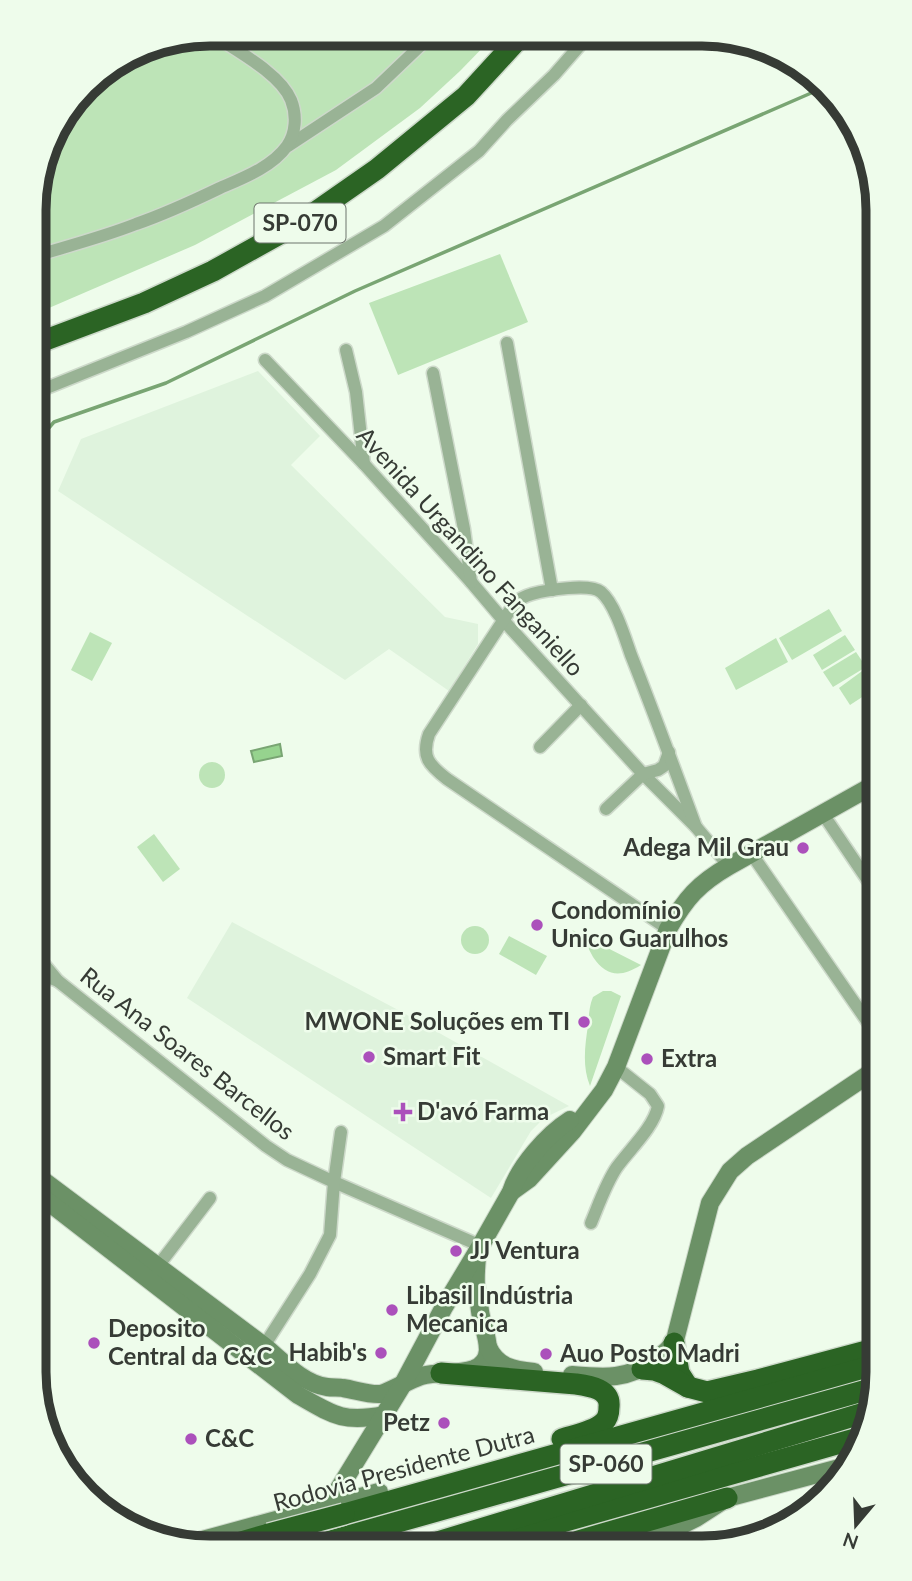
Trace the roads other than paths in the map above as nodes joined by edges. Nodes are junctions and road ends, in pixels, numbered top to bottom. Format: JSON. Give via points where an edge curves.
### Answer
{"nodes":[{"id":1,"x":229,"y":46,"type":"edge"},
{"id":2,"x":420,"y":46,"type":"edge"},
{"id":3,"x":512,"y":46,"type":"edge"},
{"id":4,"x":579,"y":46,"type":"edge"},
{"id":5,"x":288,"y":146,"type":"junction"},
{"id":6,"x":46,"y":253,"type":"edge"},
{"id":7,"x":46,"y":340,"type":"edge"},
{"id":8,"x":507,"y":343,"type":"dead end"},
{"id":9,"x":346,"y":350,"type":"dead end"},
{"id":10,"x":264,"y":360,"type":"dead end"},
{"id":11,"x":433,"y":373,"type":"dead end"},
{"id":12,"x":46,"y":388,"type":"edge"},
{"id":13,"x":364,"y":464,"type":"junction"},
{"id":14,"x":471,"y":582,"type":"junction"},
{"id":15,"x":552,"y":590,"type":"junction"},
{"id":16,"x":503,"y":621,"type":"junction"},
{"id":17,"x":581,"y":705,"type":"junction"},
{"id":18,"x":540,"y":747,"type":"dead end"},
{"id":19,"x":669,"y":752,"type":"junction"},
{"id":20,"x":643,"y":774,"type":"junction"},
{"id":21,"x":866,"y":789,"type":"edge"},
{"id":22,"x":606,"y":809,"type":"dead end"},
{"id":23,"x":823,"y":814,"type":"junction"},
{"id":24,"x":696,"y":828,"type":"junction"},
{"id":25,"x":751,"y":853,"type":"junction"},
{"id":26,"x":729,"y":866,"type":"junction"},
{"id":27,"x":866,"y":879,"type":"edge"},
{"id":28,"x":668,"y":929,"type":"junction"},
{"id":29,"x":46,"y":967,"type":"edge"},
{"id":30,"x":46,"y":976,"type":"edge"},
{"id":31,"x":58,"y":981,"type":"junction"},
{"id":32,"x":866,"y":1020,"type":"edge"},
{"id":33,"x":616,"y":1067,"type":"junction"},
{"id":34,"x":866,"y":1076,"type":"edge"},
{"id":35,"x":341,"y":1132,"type":"dead end"},
{"id":36,"x":334,"y":1182,"type":"junction"},
{"id":37,"x":46,"y":1183,"type":"edge"},
{"id":38,"x":211,"y":1198,"type":"dead end"},
{"id":39,"x":46,"y":1199,"type":"edge"},
{"id":40,"x":591,"y":1223,"type":"dead end"},
{"id":41,"x":479,"y":1249,"type":"junction"},
{"id":42,"x":158,"y":1266,"type":"junction"},
{"id":43,"x":444,"y":1307,"type":"junction"},
{"id":44,"x":200,"y":1309,"type":"junction"},
{"id":45,"x":480,"y":1313,"type":"junction"},
{"id":46,"x":674,"y":1343,"type":"junction"},
{"id":47,"x":264,"y":1346,"type":"junction"},
{"id":48,"x":488,"y":1347,"type":"junction"},
{"id":49,"x":866,"y":1352,"type":"edge"},
{"id":50,"x":866,"y":1367,"type":"edge"},
{"id":51,"x":642,"y":1369,"type":"junction"},
{"id":52,"x":441,"y":1373,"type":"junction"},
{"id":53,"x":403,"y":1384,"type":"junction"},
{"id":54,"x":303,"y":1387,"type":"junction"},
{"id":55,"x":688,"y":1387,"type":"junction"},
{"id":56,"x":865,"y":1390,"type":"edge"},
{"id":57,"x":860,"y":1414,"type":"edge"},
{"id":58,"x":333,"y":1415,"type":"junction"},
{"id":59,"x":384,"y":1415,"type":"junction"},
{"id":60,"x":851,"y":1440,"type":"edge"},
{"id":61,"x":363,"y":1450,"type":"junction"},
{"id":62,"x":834,"y":1469,"type":"edge"},
{"id":63,"x":379,"y":1492,"type":"junction"},
{"id":64,"x":727,"y":1498,"type":"junction"},
{"id":65,"x":344,"y":1508,"type":"junction"},
{"id":66,"x":217,"y":1536,"type":"edge"},
{"id":67,"x":262,"y":1536,"type":"edge"},
{"id":68,"x":349,"y":1536,"type":"edge"},
{"id":69,"x":457,"y":1536,"type":"edge"},
{"id":70,"x":513,"y":1536,"type":"edge"},
{"id":71,"x":595,"y":1536,"type":"edge"},
{"id":72,"x":655,"y":1536,"type":"edge"}],
"edges":[{"from":1,"to":5,"type":"street","via":[[285,89],[295,119]]},
{"from":2,"to":5,"type":"street","via":[[376,88]]},
{"from":3,"to":7,"type":"highway","number":"SP-070","via":[[466,96],[377,169],[301,222],[144,303]]},
{"from":4,"to":12,"type":"street","via":[[479,151],[384,226],[265,296]]},
{"from":5,"to":6,"type":"street","via":[[252,174],[206,195],[136,224]]},
{"from":8,"to":15,"type":"street"},
{"from":9,"to":13,"type":"street"},
{"from":10,"to":13,"type":"street","name":"Avenida Urgandino Fanganiello"},
{"from":11,"to":14,"type":"street"},
{"from":13,"to":14,"type":"street","name":"Avenida Urgandino Fanganiello"},
{"from":14,"to":16,"type":"street","name":"Avenida Urgandino Fanganiello"},
{"from":15,"to":16,"type":"street","via":[[520,599]]},
{"from":15,"to":19,"type":"street","via":[[595,589],[610,604]]},
{"from":16,"to":17,"type":"street","name":"Avenida Urgandino Fanganiello"},
{"from":16,"to":28,"type":"street","via":[[429,734],[428,761],[447,779]]},
{"from":17,"to":18,"type":"street"},
{"from":17,"to":20,"type":"street","name":"Avenida Urgandino Fanganiello"},
{"from":19,"to":20,"type":"street","via":[[664,766]]},
{"from":19,"to":24,"type":"street"},
{"from":20,"to":22,"type":"street"},
{"from":20,"to":24,"type":"street","name":"Avenida Urgandino Fanganiello"},
{"from":21,"to":23,"type":"street"},
{"from":23,"to":25,"type":"street"},
{"from":23,"to":27,"type":"street"},
{"from":24,"to":26,"type":"street","name":"Avenida Urgandino Fanganiello"},
{"from":25,"to":26,"type":"street"},
{"from":25,"to":32,"type":"street"},
{"from":26,"to":28,"type":"street","via":[[692,892]]},
{"from":28,"to":33,"type":"street"},
{"from":29,"to":31,"type":"street"},
{"from":30,"to":31,"type":"street"},
{"from":31,"to":36,"type":"street","name":"Rua Ana Soares Barcellos","via":[[266,1146]]},
{"from":33,"to":40,"type":"street","via":[[658,1106],[654,1119],[608,1182]]},
{"from":33,"to":41,"type":"street","via":[[572,1132],[511,1192]]},
{"from":34,"to":46,"type":"street","via":[[730,1171],[710,1202]]},
{"from":35,"to":36,"type":"street"},
{"from":36,"to":41,"type":"street","name":"Rua Ana Soares Barcellos"},
{"from":36,"to":47,"type":"street","via":[[330,1235]]},
{"from":37,"to":42,"type":"street"},
{"from":38,"to":42,"type":"street"},
{"from":39,"to":44,"type":"street"},
{"from":41,"to":43,"type":"street"},
{"from":41,"to":45,"type":"street"},
{"from":42,"to":44,"type":"street"},
{"from":43,"to":45,"type":"street","via":[[459,1302]]},
{"from":43,"to":53,"type":"street"},
{"from":44,"to":47,"type":"street"},
{"from":44,"to":54,"type":"street"},
{"from":45,"to":48,"type":"street"},
{"from":46,"to":51,"type":"street"},
{"from":46,"to":55,"type":"highway","via":[[680,1377]]},
{"from":47,"to":54,"type":"street"},
{"from":48,"to":51,"type":"street","via":[[499,1363],[519,1370],[606,1378]]},
{"from":48,"to":52,"type":"street","via":[[486,1359],[475,1368]]},
{"from":49,"to":55,"type":"highway","via":[[707,1392]]},
{"from":50,"to":65,"type":"highway","name":"Rodovia Presidente Dutra","number":"SP-060"},
{"from":51,"to":55,"type":"highway","via":[[665,1374]]},
{"from":52,"to":53,"type":"street"},
{"from":52,"to":63,"type":"highway","via":[[586,1385],[605,1393],[607,1417],[597,1427]]},
{"from":53,"to":54,"type":"street","via":[[375,1394],[341,1387]]},
{"from":53,"to":59,"type":"street"},
{"from":54,"to":58,"type":"street"},
{"from":56,"to":68,"type":"highway","name":"Rodovia Presidente Dutra","number":"SP-060"},
{"from":57,"to":69,"type":"highway","number":"SP-060"},
{"from":58,"to":59,"type":"street","via":[[356,1419]]},
{"from":58,"to":61,"type":"street","via":[[350,1429]]},
{"from":59,"to":61,"type":"street"},
{"from":60,"to":70,"type":"highway","number":"SP-060"},
{"from":61,"to":65,"type":"street"},
{"from":62,"to":64,"type":"street"},
{"from":63,"to":65,"type":"highway"},
{"from":63,"to":66,"type":"street"},
{"from":64,"to":71,"type":"highway"},
{"from":64,"to":72,"type":"street"},
{"from":65,"to":67,"type":"highway","name":"Rodovia Presidente Dutra","number":"SP-060","bridge":true}]}
